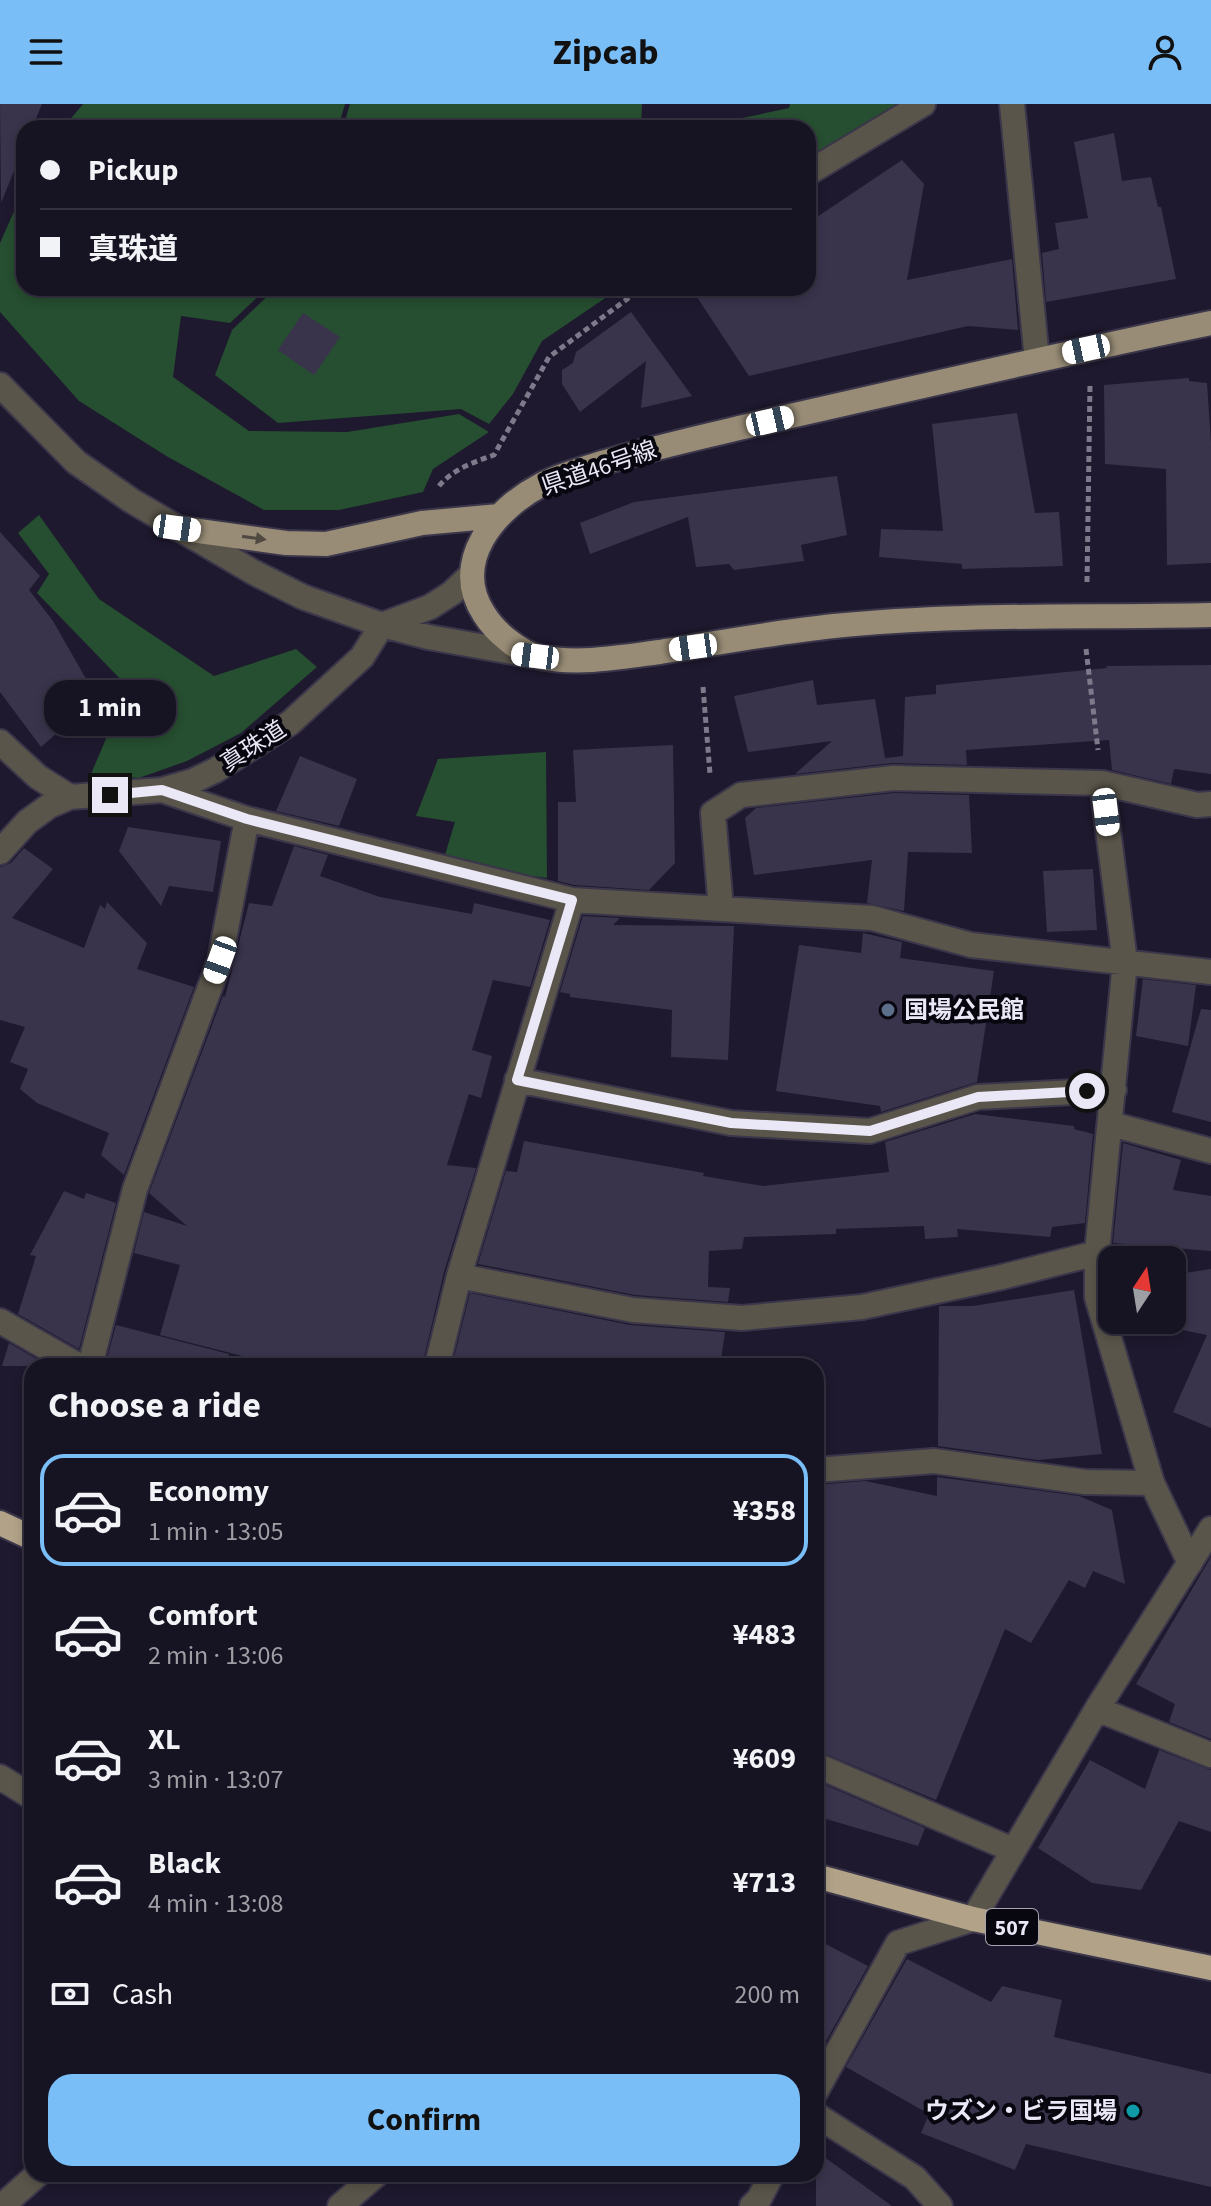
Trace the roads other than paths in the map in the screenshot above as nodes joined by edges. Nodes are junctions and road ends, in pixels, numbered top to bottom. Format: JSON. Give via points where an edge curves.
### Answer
{"nodes":[{"id":1,"x":923,"y":104,"type":"edge"},
{"id":2,"x":1012,"y":104,"type":"edge"},
{"id":3,"x":816,"y":168,"type":"edge"},
{"id":4,"x":1211,"y":323,"type":"edge"},
{"id":5,"x":1037,"y":360,"type":"junction"},
{"id":6,"x":0,"y":385,"type":"edge"},
{"id":7,"x":499,"y":516,"type":"junction"},
{"id":8,"x":177,"y":528,"type":"junction"},
{"id":9,"x":472,"y":574,"type":"junction"},
{"id":10,"x":1211,"y":615,"type":"edge"},
{"id":11,"x":382,"y":625,"type":"junction"},
{"id":12,"x":535,"y":656,"type":"junction"},
{"id":13,"x":0,"y":742,"type":"edge"},
{"id":14,"x":1102,"y":783,"type":"junction"},
{"id":15,"x":162,"y":790,"type":"junction"},
{"id":16,"x":70,"y":797,"type":"junction"},
{"id":17,"x":1211,"y":804,"type":"edge"},
{"id":18,"x":247,"y":819,"type":"junction"},
{"id":19,"x":0,"y":852,"type":"edge"},
{"id":20,"x":572,"y":900,"type":"junction"},
{"id":21,"x":721,"y":909,"type":"junction"},
{"id":22,"x":1125,"y":962,"type":"junction"},
{"id":23,"x":1211,"y":972,"type":"edge"},
{"id":24,"x":517,"y":1080,"type":"junction"},
{"id":25,"x":1114,"y":1090,"type":"junction"},
{"id":26,"x":1111,"y":1124,"type":"junction"},
{"id":27,"x":1211,"y":1151,"type":"edge"},
{"id":28,"x":1097,"y":1253,"type":"junction"},
{"id":29,"x":459,"y":1276,"type":"junction"},
{"id":30,"x":0,"y":1321,"type":"edge"},
{"id":31,"x":65,"y":1358,"type":"edge"},
{"id":32,"x":92,"y":1358,"type":"edge"},
{"id":33,"x":439,"y":1358,"type":"edge"},
{"id":34,"x":824,"y":1469,"type":"edge"},
{"id":35,"x":1152,"y":1483,"type":"junction"},
{"id":36,"x":0,"y":1523,"type":"edge"},
{"id":37,"x":1211,"y":1529,"type":"edge"},
{"id":38,"x":24,"y":1534,"type":"edge"},
{"id":39,"x":1190,"y":1563,"type":"junction"},
{"id":40,"x":1097,"y":1709,"type":"junction"},
{"id":41,"x":1211,"y":1755,"type":"edge"},
{"id":42,"x":824,"y":1768,"type":"edge"},
{"id":43,"x":0,"y":1777,"type":"edge"},
{"id":44,"x":24,"y":1792,"type":"edge"},
{"id":45,"x":1013,"y":1850,"type":"junction"},
{"id":46,"x":824,"y":1878,"type":"edge"},
{"id":47,"x":973,"y":1919,"type":"junction"},
{"id":48,"x":1211,"y":1968,"type":"edge"},
{"id":49,"x":824,"y":2077,"type":"edge"},
{"id":50,"x":824,"y":2120,"type":"edge"},
{"id":51,"x":29,"y":2182,"type":"edge"},
{"id":52,"x":368,"y":2182,"type":"edge"},
{"id":53,"x":768,"y":2182,"type":"edge"},
{"id":54,"x":2,"y":2206,"type":"edge"},
{"id":55,"x":340,"y":2206,"type":"edge"},
{"id":56,"x":752,"y":2206,"type":"edge"},
{"id":57,"x":940,"y":2206,"type":"edge"}],
"edges":[{"from":1,"to":3,"type":"street"},
{"from":2,"to":5,"type":"street"},
{"from":4,"to":5,"type":"main road","name":"県道46号線"},
{"from":5,"to":7,"type":"main road","name":"県道46号線","via":[[656,447],[540,486]]},
{"from":6,"to":8,"type":"street","via":[[76,462]]},
{"from":8,"to":7,"type":"main road","one_way":true,"via":[[326,544],[422,523]]},
{"from":7,"to":9,"type":"main road","name":"県道46号線","via":[[485,531]]},
{"from":8,"to":11,"type":"street","via":[[303,597]]},
{"from":9,"to":11,"type":"street","via":[[430,607]]},
{"from":9,"to":12,"type":"main road","via":[[478,605],[491,626]]},
{"from":10,"to":12,"type":"main road","via":[[903,620],[768,633],[594,659]]},
{"from":11,"to":12,"type":"street"},
{"from":11,"to":15,"type":"street","name":"真珠道","via":[[362,657],[290,723],[216,770]]},
{"from":13,"to":16,"type":"street","via":[[38,777]]},
{"from":14,"to":17,"type":"street"},
{"from":14,"to":21,"type":"street","via":[[893,778],[741,795],[713,813]]},
{"from":14,"to":22,"type":"street"},
{"from":15,"to":16,"type":"street","name":"真珠道"},
{"from":15,"to":18,"type":"street"},
{"from":16,"to":19,"type":"street","name":"真珠道","via":[[27,822]]},
{"from":18,"to":20,"type":"street"},
{"from":18,"to":32,"type":"street","via":[[220,960],[135,1189]]},
{"from":20,"to":21,"type":"street"},
{"from":20,"to":24,"type":"street"},
{"from":21,"to":22,"type":"street","via":[[872,918],[971,945]]},
{"from":22,"to":23,"type":"street"},
{"from":22,"to":25,"type":"street"},
{"from":24,"to":25,"type":"street","via":[[731,1123],[870,1131],[978,1097]]},
{"from":24,"to":29,"type":"street"},
{"from":25,"to":26,"type":"street"},
{"from":26,"to":27,"type":"street"},
{"from":26,"to":28,"type":"street"},
{"from":28,"to":29,"type":"street","via":[[862,1307],[742,1318],[633,1310]]},
{"from":28,"to":35,"type":"street","via":[[1097,1297]]},
{"from":29,"to":33,"type":"street"},
{"from":30,"to":31,"type":"street"},
{"from":34,"to":35,"type":"street","via":[[934,1461],[1085,1482]]},
{"from":35,"to":39,"type":"street"},
{"from":36,"to":38,"type":"highway"},
{"from":37,"to":39,"type":"street"},
{"from":39,"to":40,"type":"street"},
{"from":40,"to":41,"type":"street"},
{"from":40,"to":45,"type":"street"},
{"from":42,"to":45,"type":"street"},
{"from":43,"to":44,"type":"street"},
{"from":45,"to":47,"type":"street"},
{"from":46,"to":47,"type":"highway","number":"507"},
{"from":47,"to":48,"type":"highway","number":"507"},
{"from":47,"to":49,"type":"street","via":[[898,1943]]},
{"from":50,"to":57,"type":"street","via":[[915,2178]]},
{"from":51,"to":54,"type":"street"},
{"from":52,"to":55,"type":"street"},
{"from":53,"to":56,"type":"street"}]}
